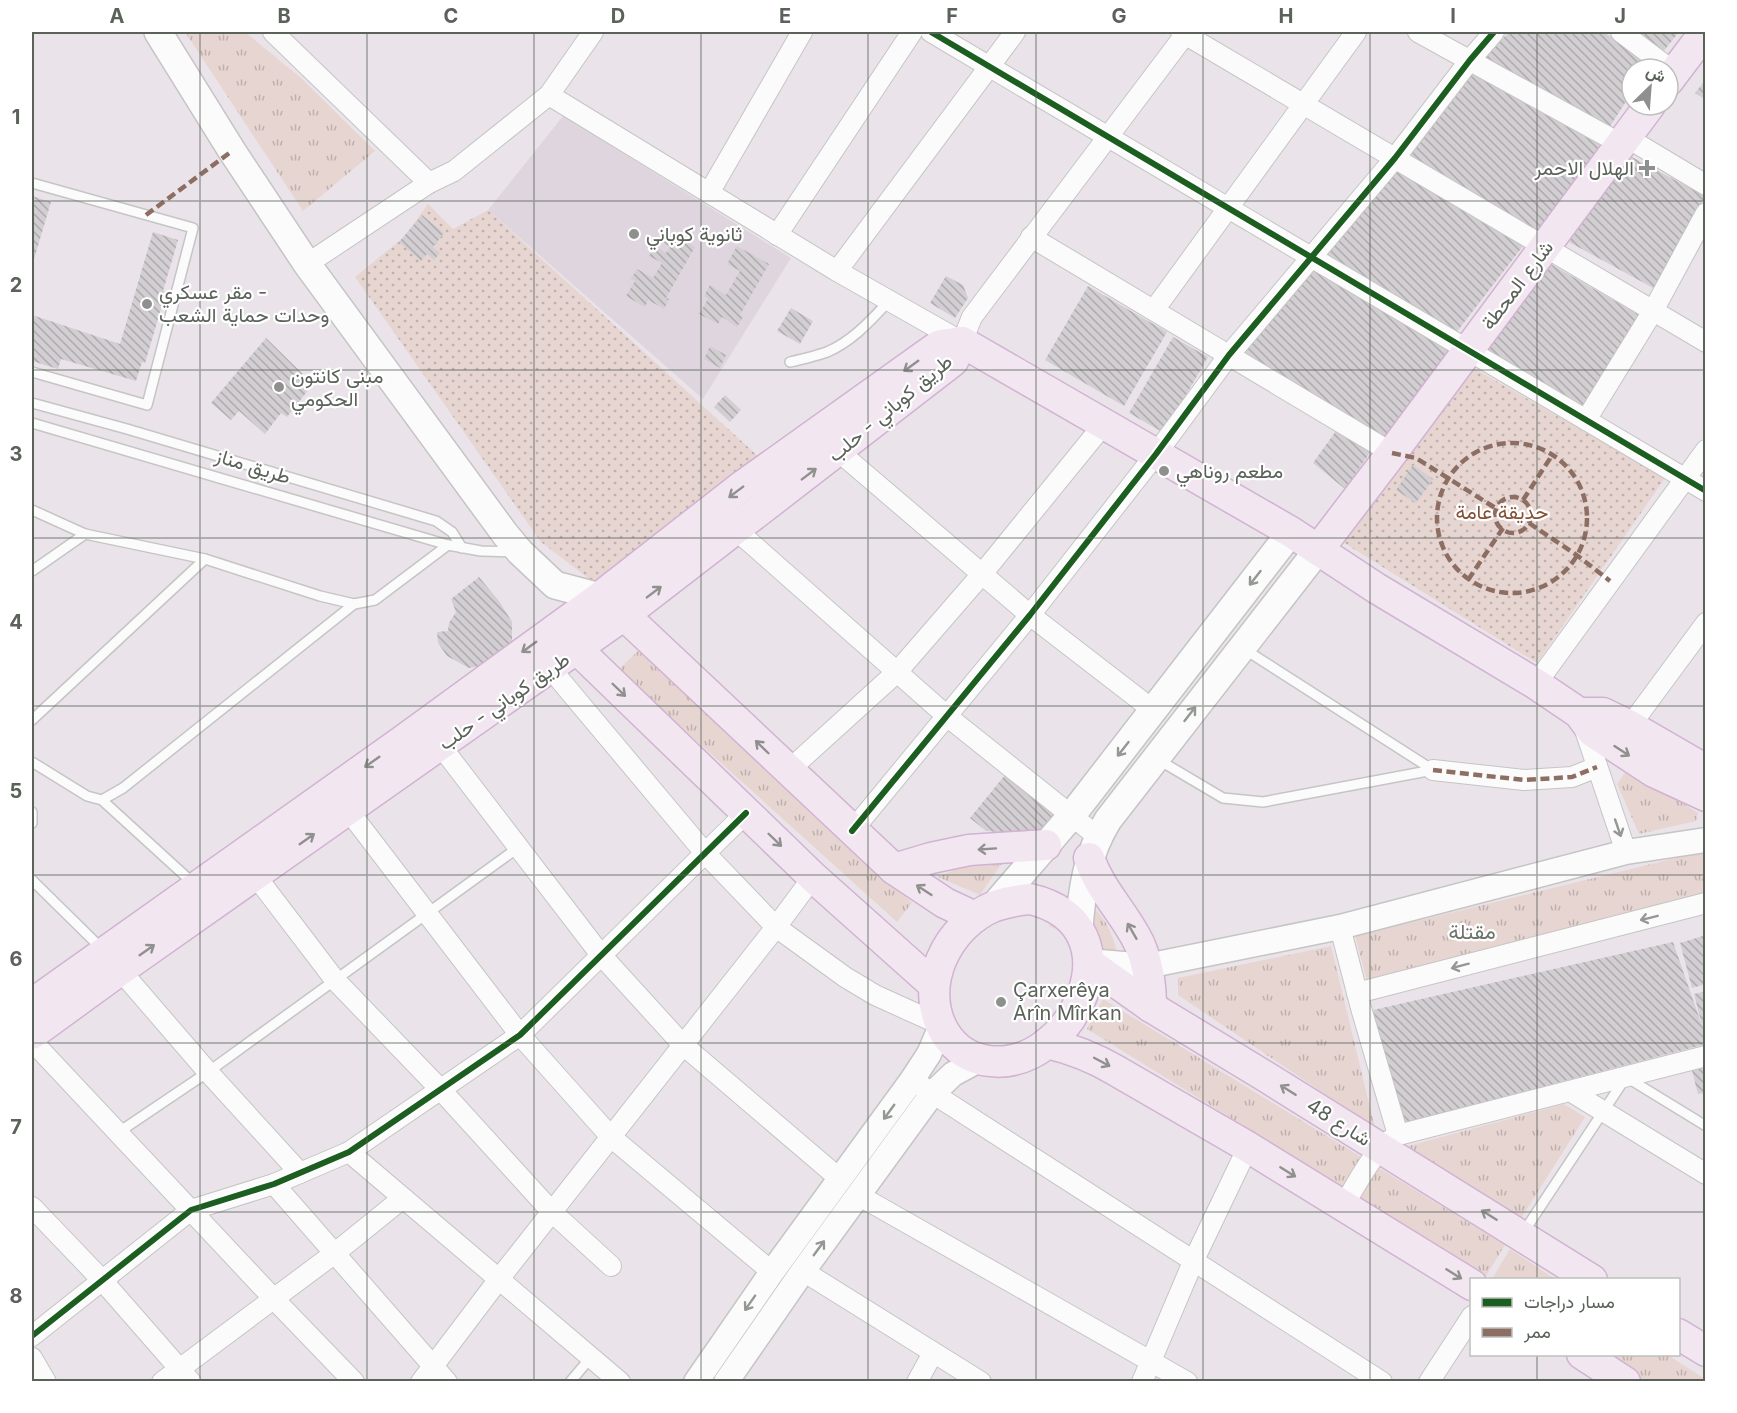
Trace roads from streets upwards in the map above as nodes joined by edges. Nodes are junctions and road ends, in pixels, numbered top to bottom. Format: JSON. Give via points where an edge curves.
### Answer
{"nodes":[{"id":1,"x":158,"y":32,"type":"edge"},
{"id":2,"x":273,"y":32,"type":"edge"},
{"id":3,"x":593,"y":32,"type":"edge"},
{"id":4,"x":802,"y":32,"type":"edge"},
{"id":5,"x":912,"y":32,"type":"edge"},
{"id":6,"x":931,"y":32,"type":"edge"},
{"id":7,"x":1015,"y":32,"type":"edge"},
{"id":8,"x":1184,"y":32,"type":"edge"},
{"id":9,"x":1356,"y":32,"type":"edge"},
{"id":10,"x":1418,"y":32,"type":"edge"},
{"id":11,"x":1494,"y":32,"type":"edge"},
{"id":12,"x":1621,"y":32,"type":"edge"},
{"id":13,"x":1705,"y":32,"type":"edge"},
{"id":14,"x":1649,"y":57,"type":"edge"},
{"id":15,"x":1470,"y":60,"type":"junction"},
{"id":16,"x":1680,"y":65,"type":"edge"},
{"id":17,"x":988,"y":66,"type":"junction"},
{"id":18,"x":549,"y":95,"type":"junction"},
{"id":19,"x":1305,"y":105,"type":"junction"},
{"id":20,"x":1641,"y":117,"type":"edge"},
{"id":21,"x":1108,"y":136,"type":"junction"},
{"id":22,"x":1624,"y":140,"type":"junction"},
{"id":23,"x":1395,"y":158,"type":"junction"},
{"id":24,"x":429,"y":183,"type":"junction"},
{"id":25,"x":1706,"y":185,"type":"edge"},
{"id":26,"x":709,"y":193,"type":"junction"},
{"id":27,"x":1229,"y":208,"type":"junction"},
{"id":28,"x":1706,"y":213,"type":"edge"},
{"id":29,"x":777,"y":235,"type":"junction"},
{"id":30,"x":1031,"y":237,"type":"junction"},
{"id":31,"x":1545,"y":247,"type":"junction"},
{"id":32,"x":1311,"y":257,"type":"junction"},
{"id":33,"x":307,"y":264,"type":"junction"},
{"id":34,"x":837,"y":272,"type":"junction"},
{"id":35,"x":1154,"y":310,"type":"junction"},
{"id":36,"x":1653,"y":311,"type":"junction"},
{"id":37,"x":962,"y":342,"type":"junction"},
{"id":38,"x":1706,"y":342,"type":"edge"},
{"id":39,"x":1468,"y":350,"type":"junction"},
{"id":40,"x":1229,"y":355,"type":"junction"},
{"id":41,"x":1586,"y":420,"type":"junction"},
{"id":42,"x":1104,"y":424,"type":"junction"},
{"id":43,"x":1706,"y":450,"type":"edge"},
{"id":44,"x":838,"y":452,"type":"junction"},
{"id":45,"x":1392,"y":453,"type":"junction"},
{"id":46,"x":1156,"y":454,"type":"junction"},
{"id":47,"x":1685,"y":479,"type":"junction"},
{"id":48,"x":1706,"y":491,"type":"edge"},
{"id":49,"x":736,"y":530,"type":"junction"},
{"id":50,"x":1291,"y":532,"type":"junction"},
{"id":51,"x":1318,"y":550,"type":"junction"},
{"id":52,"x":982,"y":574,"type":"junction"},
{"id":53,"x":555,"y":585,"type":"junction"},
{"id":54,"x":600,"y":597,"type":"junction"},
{"id":55,"x":624,"y":615,"type":"junction"},
{"id":56,"x":1030,"y":615,"type":"junction"},
{"id":57,"x":1706,"y":623,"type":"edge"},
{"id":58,"x":569,"y":637,"type":"junction"},
{"id":59,"x":550,"y":668,"type":"junction"},
{"id":60,"x":897,"y":672,"type":"junction"},
{"id":61,"x":1536,"y":684,"type":"junction"},
{"id":62,"x":1153,"y":710,"type":"junction"},
{"id":63,"x":1579,"y":713,"type":"junction"},
{"id":64,"x":948,"y":717,"type":"junction"},
{"id":65,"x":1630,"y":726,"type":"junction"},
{"id":66,"x":440,"y":745,"type":"junction"},
{"id":67,"x":1598,"y":767,"type":"junction"},
{"id":68,"x":1433,"y":770,"type":"road end"},
{"id":69,"x":1706,"y":770,"type":"edge"},
{"id":70,"x":788,"y":771,"type":"junction"},
{"id":71,"x":1706,"y":796,"type":"edge"},
{"id":72,"x":348,"y":810,"type":"junction"},
{"id":73,"x":747,"y":813,"type":"junction"},
{"id":74,"x":1072,"y":815,"type":"junction"},
{"id":75,"x":852,"y":831,"type":"junction"},
{"id":76,"x":1706,"y":840,"type":"edge"},
{"id":77,"x":1046,"y":845,"type":"junction"},
{"id":78,"x":1093,"y":847,"type":"junction"},
{"id":79,"x":1626,"y":852,"type":"junction"},
{"id":80,"x":705,"y":853,"type":"junction"},
{"id":81,"x":894,"y":869,"type":"junction"},
{"id":82,"x":255,"y":875,"type":"junction"},
{"id":83,"x":813,"y":877,"type":"junction"},
{"id":84,"x":1706,"y":903,"type":"edge"},
{"id":85,"x":984,"y":912,"type":"junction"},
{"id":86,"x":776,"y":927,"type":"junction"},
{"id":87,"x":1340,"y":927,"type":"junction"},
{"id":88,"x":1079,"y":928,"type":"junction"},
{"id":89,"x":601,"y":955,"type":"junction"},
{"id":90,"x":112,"y":961,"type":"junction"},
{"id":91,"x":1088,"y":962,"type":"junction"},
{"id":92,"x":1147,"y":966,"type":"junction"},
{"id":93,"x":86,"y":979,"type":"junction"},
{"id":94,"x":934,"y":985,"type":"junction"},
{"id":95,"x":1357,"y":993,"type":"junction"},
{"id":96,"x":32,"y":1004,"type":"edge"},
{"id":97,"x":1151,"y":1007,"type":"junction"},
{"id":98,"x":940,"y":1025,"type":"junction"},
{"id":99,"x":32,"y":1034,"type":"edge"},
{"id":100,"x":520,"y":1035,"type":"junction"},
{"id":101,"x":32,"y":1041,"type":"edge"},
{"id":102,"x":1047,"y":1043,"type":"junction"},
{"id":103,"x":683,"y":1045,"type":"junction"},
{"id":104,"x":1706,"y":1056,"type":"edge"},
{"id":105,"x":979,"y":1060,"type":"junction"},
{"id":106,"x":922,"y":1087,"type":"junction"},
{"id":107,"x":441,"y":1089,"type":"junction"},
{"id":108,"x":1570,"y":1091,"type":"junction"},
{"id":109,"x":611,"y":1137,"type":"junction"},
{"id":110,"x":1389,"y":1141,"type":"junction"},
{"id":111,"x":1248,"y":1147,"type":"junction"},
{"id":112,"x":349,"y":1152,"type":"junction"},
{"id":113,"x":300,"y":1173,"type":"junction"},
{"id":114,"x":1706,"y":1174,"type":"edge"},
{"id":115,"x":840,"y":1179,"type":"junction"},
{"id":116,"x":274,"y":1184,"type":"junction"},
{"id":117,"x":858,"y":1195,"type":"junction"},
{"id":118,"x":403,"y":1198,"type":"junction"},
{"id":119,"x":1343,"y":1206,"type":"junction"},
{"id":120,"x":32,"y":1207,"type":"edge"},
{"id":121,"x":191,"y":1210,"type":"junction"},
{"id":122,"x":552,"y":1212,"type":"junction"},
{"id":123,"x":335,"y":1253,"type":"junction"},
{"id":124,"x":1193,"y":1262,"type":"junction"},
{"id":125,"x":611,"y":1266,"type":"dead end"},
{"id":126,"x":803,"y":1271,"type":"junction"},
{"id":127,"x":772,"y":1272,"type":"junction"},
{"id":128,"x":1589,"y":1278,"type":"edge"},
{"id":129,"x":101,"y":1279,"type":"junction"},
{"id":130,"x":499,"y":1279,"type":"junction"},
{"id":131,"x":1470,"y":1284,"type":"edge"},
{"id":132,"x":273,"y":1299,"type":"junction"},
{"id":133,"x":1470,"y":1319,"type":"edge"},
{"id":134,"x":1680,"y":1335,"type":"edge"},
{"id":135,"x":32,"y":1336,"type":"edge"},
{"id":136,"x":1706,"y":1351,"type":"edge"},
{"id":137,"x":933,"y":1353,"type":"junction"},
{"id":138,"x":1585,"y":1356,"type":"edge"},
{"id":139,"x":32,"y":1358,"type":"edge"},
{"id":140,"x":1150,"y":1360,"type":"junction"},
{"id":141,"x":427,"y":1374,"type":"edge"},
{"id":142,"x":185,"y":1375,"type":"edge"},
{"id":143,"x":46,"y":1382,"type":"edge"},
{"id":144,"x":162,"y":1382,"type":"edge"},
{"id":145,"x":354,"y":1382,"type":"edge"},
{"id":146,"x":447,"y":1382,"type":"edge"},
{"id":147,"x":620,"y":1382,"type":"edge"},
{"id":148,"x":696,"y":1382,"type":"edge"},
{"id":149,"x":726,"y":1382,"type":"edge"},
{"id":150,"x":917,"y":1382,"type":"edge"},
{"id":151,"x":981,"y":1382,"type":"edge"},
{"id":152,"x":1142,"y":1382,"type":"edge"},
{"id":153,"x":1187,"y":1382,"type":"edge"},
{"id":154,"x":1382,"y":1382,"type":"edge"},
{"id":155,"x":1429,"y":1382,"type":"edge"},
{"id":156,"x":1625,"y":1382,"type":"edge"}],
"edges":[{"from":1,"to":33,"type":"main road"},
{"from":2,"to":24,"type":"street"},
{"from":3,"to":18,"type":"street"},
{"from":4,"to":26,"type":"street"},
{"from":5,"to":29,"type":"street"},
{"from":6,"to":17,"type":"street"},
{"from":7,"to":17,"type":"street"},
{"from":8,"to":19,"type":"street"},
{"from":8,"to":21,"type":"street"},
{"from":9,"to":19,"type":"street"},
{"from":10,"to":15,"type":"street"},
{"from":11,"to":15,"type":"street"},
{"from":12,"to":14,"type":"street"},
{"from":13,"to":16,"type":"main road"},
{"from":15,"to":22,"type":"street"},
{"from":15,"to":23,"type":"street"},
{"from":17,"to":21,"type":"street"},
{"from":17,"to":34,"type":"street"},
{"from":18,"to":24,"type":"street","via":[[454,171]]},
{"from":18,"to":26,"type":"street"},
{"from":19,"to":23,"type":"street"},
{"from":19,"to":27,"type":"street"},
{"from":20,"to":22,"type":"main road","name":"شارع المحطة"},
{"from":21,"to":27,"type":"street"},
{"from":21,"to":30,"type":"street"},
{"from":22,"to":25,"type":"street"},
{"from":22,"to":31,"type":"main road","name":"شارع المحطة"},
{"from":23,"to":31,"type":"street"},
{"from":23,"to":32,"type":"street"},
{"from":24,"to":33,"type":"street"},
{"from":26,"to":29,"type":"street"},
{"from":27,"to":32,"type":"street"},
{"from":27,"to":35,"type":"street"},
{"from":28,"to":36,"type":"street"},
{"from":29,"to":34,"type":"street"},
{"from":30,"to":35,"type":"street"},
{"from":30,"to":37,"type":"street","via":[[972,317]]},
{"from":31,"to":36,"type":"street"},
{"from":31,"to":39,"type":"main road","name":"شارع المحطة"},
{"from":32,"to":39,"type":"street"},
{"from":32,"to":40,"type":"street"},
{"from":33,"to":53,"type":"main road","via":[[520,552]]},
{"from":34,"to":37,"type":"street"},
{"from":35,"to":40,"type":"street"},
{"from":36,"to":38,"type":"street"},
{"from":36,"to":41,"type":"street"},
{"from":37,"to":42,"type":"main road"},
{"from":37,"to":44,"type":"main road","name":"طريق كوباني - حلب","via":[[953,361]]},
{"from":37,"to":54,"type":"main road","name":"طريق كوباني - حلب","one_way":true,"via":[[940,345],[741,488]]},
{"from":39,"to":41,"type":"street"},
{"from":39,"to":45,"type":"main road","name":"شارع المحطة"},
{"from":40,"to":45,"type":"street"},
{"from":40,"to":46,"type":"street"},
{"from":41,"to":47,"type":"street"},
{"from":42,"to":46,"type":"main road"},
{"from":42,"to":52,"type":"street"},
{"from":43,"to":47,"type":"street"},
{"from":49,"to":44,"type":"main road","name":"طريق كوباني - حلب","one_way":true},
{"from":44,"to":52,"type":"street"},
{"from":45,"to":51,"type":"main road","name":"شارع المحطة"},
{"from":46,"to":50,"type":"main road"},
{"from":46,"to":56,"type":"street"},
{"from":47,"to":48,"type":"street"},
{"from":47,"to":61,"type":"street"},
{"from":55,"to":49,"type":"main road","name":"طريق كوباني - حلب","one_way":true},
{"from":49,"to":60,"type":"street"},
{"from":50,"to":51,"type":"main road"},
{"from":50,"to":62,"type":"main road","one_way":true},
{"from":51,"to":61,"type":"main road"},
{"from":78,"to":51,"type":"main road","one_way":true,"via":[[1108,820]]},
{"from":52,"to":56,"type":"street"},
{"from":52,"to":60,"type":"street"},
{"from":53,"to":54,"type":"main road"},
{"from":53,"to":58,"type":"main road"},
{"from":54,"to":55,"type":"main road"},
{"from":54,"to":58,"type":"main road","name":"طريق كوباني - حلب"},
{"from":55,"to":58,"type":"main road","name":"طريق كوباني - حلب"},
{"from":70,"to":55,"type":"main road","one_way":true},
{"from":56,"to":62,"type":"street"},
{"from":56,"to":64,"type":"street"},
{"from":57,"to":65,"type":"street"},
{"from":58,"to":59,"type":"main road","name":"طريق كوباني - حلب"},
{"from":58,"to":73,"type":"main road","one_way":true},
{"from":58,"to":90,"type":"main road","name":"طريق كوباني - حلب","one_way":true,"via":[[392,749],[197,886]]},
{"from":59,"to":66,"type":"main road","name":"طريق كوباني - حلب"},
{"from":59,"to":80,"type":"street"},
{"from":60,"to":64,"type":"street"},
{"from":60,"to":70,"type":"street"},
{"from":61,"to":63,"type":"main road"},
{"from":62,"to":74,"type":"main road","one_way":true},
{"from":63,"to":65,"type":"main road","via":[[1603,713]]},
{"from":63,"to":67,"type":"street"},
{"from":63,"to":71,"type":"main road","one_way":true,"via":[[1593,732],[1654,772]]},
{"from":64,"to":74,"type":"street"},
{"from":64,"to":75,"type":"street"},
{"from":65,"to":69,"type":"main road"},
{"from":66,"to":72,"type":"main road","name":"طريق كوباني - حلب"},
{"from":66,"to":89,"type":"street"},
{"from":67,"to":68,"type":"street","via":[[1572,777],[1524,780]]},
{"from":67,"to":79,"type":"street","one_way":true},
{"from":70,"to":75,"type":"main road"},
{"from":82,"to":72,"type":"main road","name":"طريق كوباني - حلب","one_way":true},
{"from":72,"to":100,"type":"street"},
{"from":73,"to":80,"type":"street"},
{"from":73,"to":83,"type":"main road","one_way":true},
{"from":74,"to":77,"type":"main road"},
{"from":74,"to":78,"type":"street"},
{"from":75,"to":81,"type":"main road"},
{"from":76,"to":79,"type":"street"},
{"from":77,"to":81,"type":"main road","one_way":true,"via":[[969,850]]},
{"from":77,"to":85,"type":"main road"},
{"from":78,"to":88,"type":"main road","via":[[1084,881]]},
{"from":92,"to":78,"type":"main road","one_way":true,"via":[[1139,943],[1102,888]]},
{"from":79,"to":87,"type":"street"},
{"from":80,"to":86,"type":"street"},
{"from":80,"to":89,"type":"street"},
{"from":85,"to":81,"type":"main road","one_way":true,"via":[[938,898]]},
{"from":90,"to":82,"type":"main road","name":"طريق كوباني - حلب","one_way":true},
{"from":82,"to":107,"type":"street","via":[[335,980]]},
{"from":83,"to":86,"type":"street"},
{"from":83,"to":94,"type":"main road"},
{"from":84,"to":95,"type":"street","one_way":true},
{"from":85,"to":88,"type":"main road","via":[[1011,901],[1030,899],[1049,903]]},
{"from":85,"to":94,"type":"main road","via":[[959,930],[947,947]]},
{"from":86,"to":98,"type":"street","via":[[875,995]]},
{"from":86,"to":103,"type":"street"},
{"from":87,"to":92,"type":"street"},
{"from":87,"to":95,"type":"street"},
{"from":88,"to":91,"type":"main road"},
{"from":89,"to":100,"type":"street"},
{"from":89,"to":103,"type":"street"},
{"from":90,"to":93,"type":"main road","name":"طريق كوباني - حلب"},
{"from":90,"to":113,"type":"street"},
{"from":91,"to":92,"type":"street"},
{"from":91,"to":97,"type":"main road","name":"48 شارع"},
{"from":91,"to":102,"type":"main road","via":[[1086,982],[1072,1016]]},
{"from":92,"to":97,"type":"main road"},
{"from":93,"to":96,"type":"main road","name":"طريق كوباني - حلب"},
{"from":93,"to":99,"type":"main road","name":"طريق كوباني - حلب"},
{"from":94,"to":98,"type":"main road"},
{"from":95,"to":110,"type":"street"},
{"from":110,"to":97,"type":"main road","name":"48 شارع","one_way":true},
{"from":98,"to":105,"type":"main road","via":[[963,1052]]},
{"from":98,"to":106,"type":"street"},
{"from":100,"to":107,"type":"street"},
{"from":100,"to":109,"type":"street"},
{"from":101,"to":121,"type":"street"},
{"from":102,"to":105,"type":"main road","via":[[1015,1059]]},
{"from":102,"to":111,"type":"main road","one_way":true,"via":[[1094,1058]]},
{"from":103,"to":109,"type":"street"},
{"from":103,"to":115,"type":"street"},
{"from":104,"to":108,"type":"street"},
{"from":105,"to":106,"type":"street"},
{"from":106,"to":115,"type":"street","one_way":true},
{"from":106,"to":117,"type":"street"},
{"from":106,"to":124,"type":"street"},
{"from":107,"to":112,"type":"street"},
{"from":107,"to":122,"type":"street"},
{"from":108,"to":110,"type":"street"},
{"from":108,"to":114,"type":"street"},
{"from":109,"to":122,"type":"street"},
{"from":109,"to":127,"type":"street"},
{"from":110,"to":119,"type":"street"},
{"from":128,"to":110,"type":"main road","name":"48 شارع","one_way":true},
{"from":111,"to":119,"type":"main road","one_way":true},
{"from":111,"to":124,"type":"street"},
{"from":112,"to":113,"type":"street"},
{"from":112,"to":118,"type":"street"},
{"from":113,"to":116,"type":"street"},
{"from":115,"to":127,"type":"street"},
{"from":116,"to":121,"type":"street"},
{"from":116,"to":123,"type":"street"},
{"from":126,"to":117,"type":"street","one_way":true},
{"from":117,"to":140,"type":"street"},
{"from":118,"to":123,"type":"street"},
{"from":118,"to":130,"type":"street"},
{"from":119,"to":131,"type":"main road","one_way":true},
{"from":120,"to":129,"type":"street"},
{"from":121,"to":129,"type":"street"},
{"from":121,"to":132,"type":"street"},
{"from":122,"to":125,"type":"street"},
{"from":122,"to":130,"type":"street"},
{"from":123,"to":132,"type":"street"},
{"from":123,"to":141,"type":"street"},
{"from":124,"to":140,"type":"street"},
{"from":124,"to":154,"type":"street"},
{"from":126,"to":137,"type":"street"},
{"from":126,"to":149,"type":"street"},
{"from":127,"to":148,"type":"street","one_way":true},
{"from":129,"to":135,"type":"street"},
{"from":129,"to":142,"type":"street"},
{"from":130,"to":141,"type":"street"},
{"from":130,"to":147,"type":"street"},
{"from":132,"to":142,"type":"street"},
{"from":132,"to":145,"type":"street"},
{"from":133,"to":155,"type":"street"},
{"from":134,"to":136,"type":"main road"},
{"from":137,"to":150,"type":"street"},
{"from":137,"to":151,"type":"street"},
{"from":138,"to":156,"type":"main road"},
{"from":139,"to":143,"type":"street"},
{"from":140,"to":152,"type":"street"},
{"from":140,"to":153,"type":"street"},
{"from":141,"to":146,"type":"street"},
{"from":142,"to":144,"type":"street"}]}
